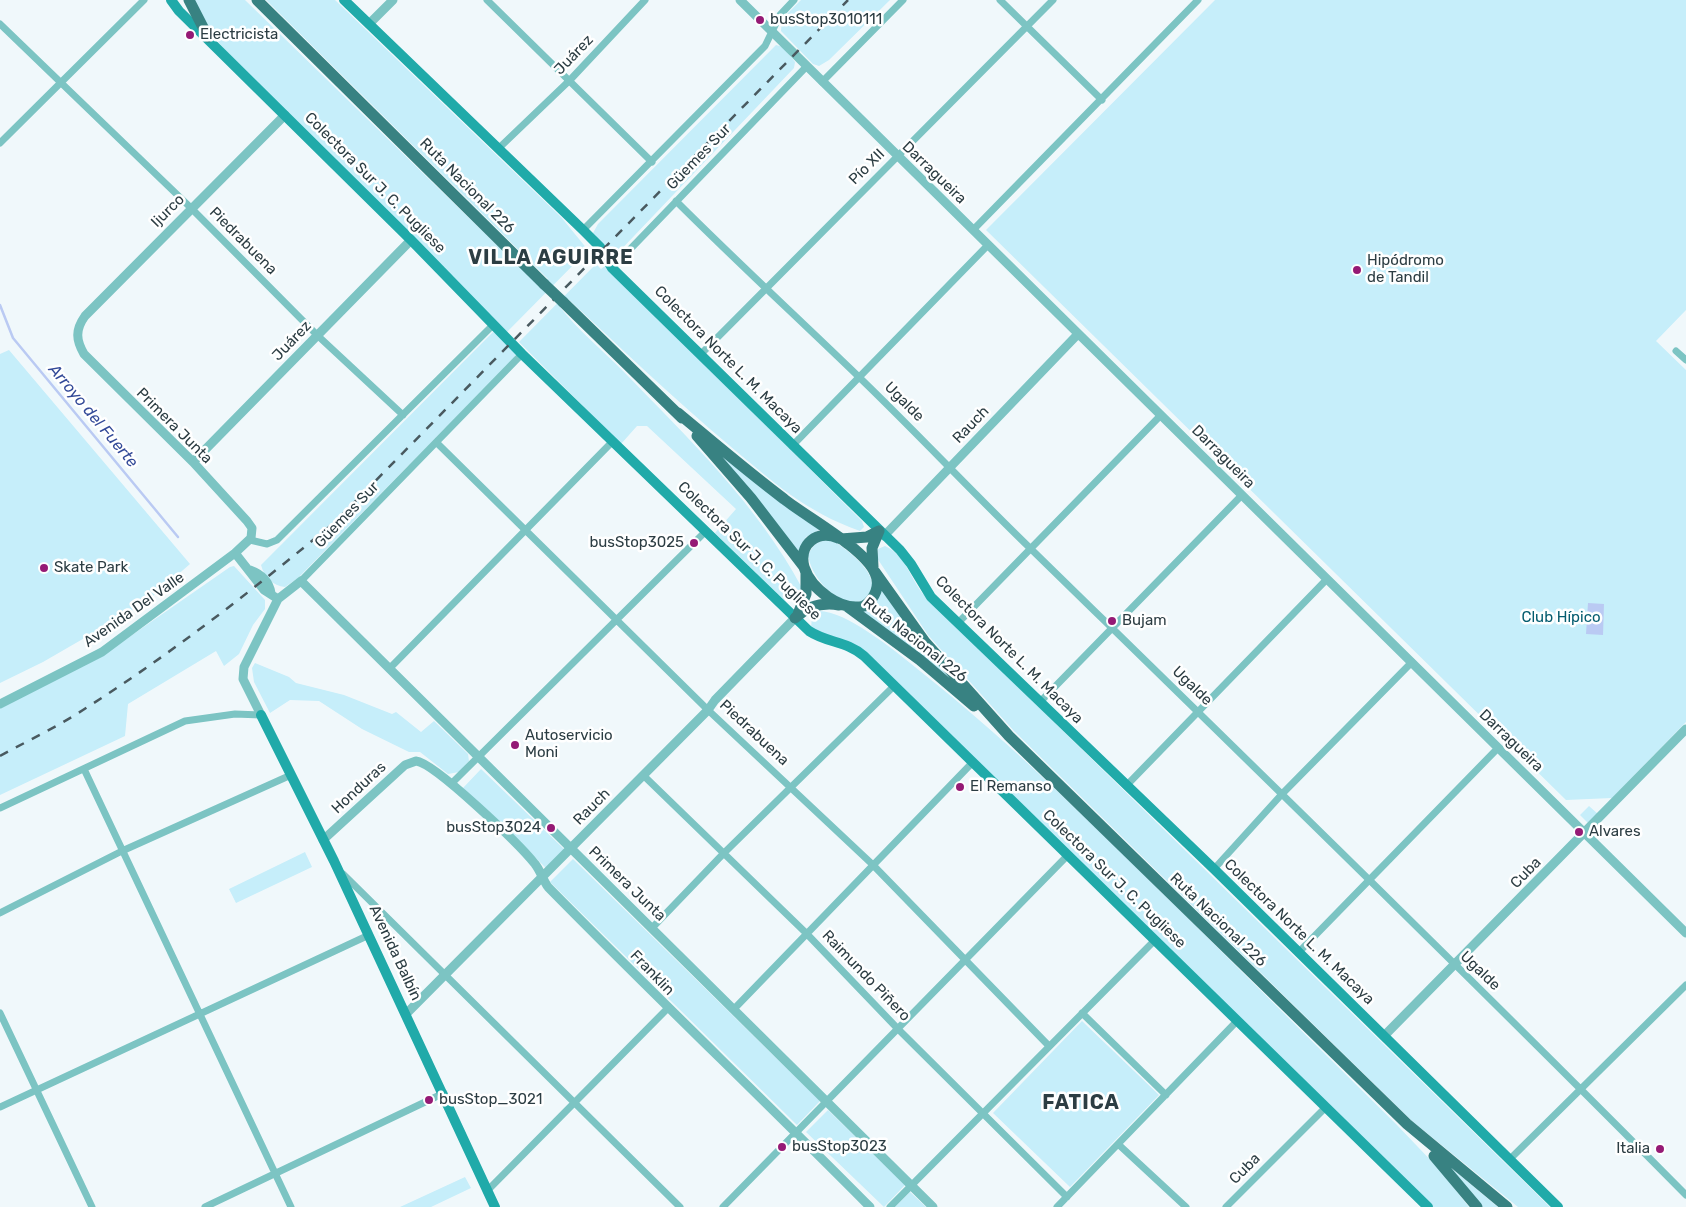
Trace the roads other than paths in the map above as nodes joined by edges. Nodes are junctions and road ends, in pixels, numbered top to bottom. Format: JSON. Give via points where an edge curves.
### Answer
{"nodes":[{"id":1,"x":144,"y":0,"type":"edge"},
{"id":2,"x":171,"y":0,"type":"edge"},
{"id":3,"x":189,"y":0,"type":"edge"},
{"id":4,"x":257,"y":0,"type":"edge"},
{"id":5,"x":344,"y":0,"type":"edge"},
{"id":6,"x":393,"y":0,"type":"edge"},
{"id":7,"x":487,"y":0,"type":"edge"},
{"id":8,"x":645,"y":0,"type":"edge"},
{"id":9,"x":740,"y":0,"type":"edge"},
{"id":10,"x":794,"y":0,"type":"edge"},
{"id":11,"x":903,"y":0,"type":"edge"},
{"id":12,"x":1000,"y":0,"type":"edge"},
{"id":13,"x":1053,"y":0,"type":"edge"},
{"id":14,"x":1198,"y":0,"type":"edge"},
{"id":15,"x":0,"y":24,"type":"edge"},
{"id":16,"x":369,"y":24,"type":"junction"},
{"id":17,"x":1026,"y":26,"type":"junction"},
{"id":18,"x":773,"y":32,"type":"junction"},
{"id":19,"x":208,"y":37,"type":"junction"},
{"id":20,"x":807,"y":66,"type":"junction"},
{"id":21,"x":570,"y":80,"type":"junction"},
{"id":22,"x":822,"y":82,"type":"junction"},
{"id":23,"x":60,"y":83,"type":"junction"},
{"id":24,"x":1102,"y":100,"type":"junction"},
{"id":25,"x":285,"y":115,"type":"junction"},
{"id":26,"x":0,"y":143,"type":"edge"},
{"id":27,"x":499,"y":148,"type":"junction"},
{"id":28,"x":897,"y":156,"type":"junction"},
{"id":29,"x":652,"y":162,"type":"junction"},
{"id":30,"x":676,"y":201,"type":"junction"},
{"id":31,"x":190,"y":208,"type":"junction"},
{"id":32,"x":583,"y":230,"type":"junction"},
{"id":33,"x":973,"y":230,"type":"junction"},
{"id":34,"x":411,"y":240,"type":"junction"},
{"id":35,"x":988,"y":245,"type":"junction"},
{"id":36,"x":612,"y":268,"type":"junction"},
{"id":37,"x":765,"y":290,"type":"junction"},
{"id":38,"x":494,"y":324,"type":"junction"},
{"id":39,"x":77,"y":331,"type":"joint"},
{"id":40,"x":1078,"y":334,"type":"junction"},
{"id":41,"x":318,"y":335,"type":"junction"},
{"id":42,"x":1676,"y":351,"type":"dead end"},
{"id":43,"x":522,"y":354,"type":"junction"},
{"id":44,"x":701,"y":354,"type":"junction"},
{"id":45,"x":1686,"y":360,"type":"edge"},
{"id":46,"x":859,"y":377,"type":"junction"},
{"id":47,"x":678,"y":413,"type":"junction"},
{"id":48,"x":403,"y":415,"type":"junction"},
{"id":49,"x":1162,"y":415,"type":"junction"},
{"id":50,"x":614,"y":441,"type":"junction"},
{"id":51,"x":437,"y":443,"type":"junction"},
{"id":52,"x":792,"y":446,"type":"junction"},
{"id":53,"x":193,"y":462,"type":"junction"},
{"id":54,"x":949,"y":467,"type":"junction"},
{"id":55,"x":1242,"y":495,"type":"junction"},
{"id":56,"x":526,"y":531,"type":"junction"},
{"id":57,"x":706,"y":531,"type":"junction"},
{"id":58,"x":882,"y":533,"type":"junction"},
{"id":59,"x":840,"y":538,"type":"junction"},
{"id":60,"x":250,"y":540,"type":"junction"},
{"id":61,"x":1031,"y":549,"type":"junction"},
{"id":62,"x":235,"y":553,"type":"junction"},
{"id":63,"x":805,"y":569,"type":"junction"},
{"id":64,"x":874,"y":570,"type":"junction"},
{"id":65,"x":1327,"y":579,"type":"junction"},
{"id":66,"x":301,"y":581,"type":"junction"},
{"id":67,"x":275,"y":596,"type":"junction"},
{"id":68,"x":846,"y":606,"type":"junction"},
{"id":69,"x":795,"y":618,"type":"junction"},
{"id":70,"x":617,"y":619,"type":"junction"},
{"id":71,"x":958,"y":623,"type":"junction"},
{"id":72,"x":1113,"y":627,"type":"junction"},
{"id":73,"x":1412,"y":662,"type":"junction"},
{"id":74,"x":390,"y":668,"type":"junction"},
{"id":75,"x":894,"y":686,"type":"junction"},
{"id":76,"x":1040,"y":702,"type":"junction"},
{"id":77,"x":0,"y":704,"type":"edge"},
{"id":78,"x":708,"y":710,"type":"junction"},
{"id":79,"x":1199,"y":712,"type":"junction"},
{"id":80,"x":261,"y":715,"type":"junction"},
{"id":81,"x":1686,"y":729,"type":"edge"},
{"id":82,"x":1009,"y":736,"type":"junction"},
{"id":83,"x":1498,"y":748,"type":"junction"},
{"id":84,"x":480,"y":757,"type":"junction"},
{"id":85,"x":416,"y":761,"type":"joint"},
{"id":86,"x":972,"y":762,"type":"junction"},
{"id":87,"x":84,"y":769,"type":"junction"},
{"id":88,"x":291,"y":775,"type":"junction"},
{"id":89,"x":643,"y":775,"type":"junction"},
{"id":90,"x":452,"y":783,"type":"junction"},
{"id":91,"x":1126,"y":786,"type":"junction"},
{"id":92,"x":792,"y":787,"type":"junction"},
{"id":93,"x":1282,"y":794,"type":"junction"},
{"id":94,"x":0,"y":808,"type":"edge"},
{"id":95,"x":1586,"y":832,"type":"junction"},
{"id":96,"x":323,"y":840,"type":"junction"},
{"id":97,"x":571,"y":848,"type":"junction"},
{"id":98,"x":122,"y":851,"type":"junction"},
{"id":99,"x":724,"y":853,"type":"junction"},
{"id":100,"x":1068,"y":855,"type":"junction"},
{"id":101,"x":872,"y":864,"type":"junction"},
{"id":102,"x":1214,"y":870,"type":"junction"},
{"id":103,"x":339,"y":871,"type":"junction"},
{"id":104,"x":542,"y":877,"type":"junction"},
{"id":105,"x":1371,"y":880,"type":"junction"},
{"id":106,"x":0,"y":913,"type":"edge"},
{"id":107,"x":652,"y":928,"type":"junction"},
{"id":108,"x":806,"y":933,"type":"junction"},
{"id":109,"x":1686,"y":933,"type":"edge"},
{"id":110,"x":369,"y":935,"type":"junction"},
{"id":111,"x":1155,"y":940,"type":"junction"},
{"id":112,"x":1298,"y":953,"type":"junction"},
{"id":113,"x":966,"y":959,"type":"junction"},
{"id":114,"x":1454,"y":966,"type":"junction"},
{"id":115,"x":444,"y":975,"type":"junction"},
{"id":116,"x":1686,"y":985,"type":"edge"},
{"id":117,"x":667,"y":1009,"type":"junction"},
{"id":118,"x":734,"y":1010,"type":"junction"},
{"id":119,"x":1082,"y":1012,"type":"junction"},
{"id":120,"x":0,"y":1013,"type":"edge"},
{"id":121,"x":199,"y":1013,"type":"junction"},
{"id":122,"x":406,"y":1014,"type":"junction"},
{"id":123,"x":1237,"y":1021,"type":"junction"},
{"id":124,"x":898,"y":1029,"type":"junction"},
{"id":125,"x":1384,"y":1036,"type":"junction"},
{"id":126,"x":1049,"y":1046,"type":"junction"},
{"id":127,"x":36,"y":1089,"type":"junction"},
{"id":128,"x":1581,"y":1089,"type":"junction"},
{"id":129,"x":444,"y":1093,"type":"junction"},
{"id":130,"x":1166,"y":1095,"type":"junction"},
{"id":131,"x":827,"y":1101,"type":"junction"},
{"id":132,"x":575,"y":1104,"type":"junction"},
{"id":133,"x":0,"y":1107,"type":"edge"},
{"id":134,"x":1326,"y":1108,"type":"junction"},
{"id":135,"x":983,"y":1113,"type":"junction"},
{"id":136,"x":1407,"y":1124,"type":"junction"},
{"id":137,"x":796,"y":1132,"type":"junction"},
{"id":138,"x":1118,"y":1144,"type":"junction"},
{"id":139,"x":1509,"y":1160,"type":"junction"},
{"id":140,"x":275,"y":1174,"type":"junction"},
{"id":141,"x":911,"y":1185,"type":"junction"},
{"id":142,"x":487,"y":1191,"type":"junction"},
{"id":143,"x":1686,"y":1195,"type":"edge"},
{"id":144,"x":1067,"y":1197,"type":"junction"},
{"id":145,"x":92,"y":1207,"type":"edge"},
{"id":146,"x":206,"y":1207,"type":"edge"},
{"id":147,"x":291,"y":1207,"type":"edge"},
{"id":148,"x":495,"y":1207,"type":"edge"},
{"id":149,"x":680,"y":1207,"type":"edge"},
{"id":150,"x":723,"y":1207,"type":"edge"},
{"id":151,"x":870,"y":1207,"type":"edge"},
{"id":152,"x":890,"y":1207,"type":"edge"},
{"id":153,"x":934,"y":1207,"type":"edge"},
{"id":154,"x":1057,"y":1207,"type":"edge"},
{"id":155,"x":1186,"y":1207,"type":"edge"},
{"id":156,"x":1226,"y":1207,"type":"edge"},
{"id":157,"x":1428,"y":1207,"type":"edge"},
{"id":158,"x":1477,"y":1207,"type":"edge"},
{"id":159,"x":1507,"y":1207,"type":"edge"},
{"id":160,"x":1558,"y":1207,"type":"edge"}],
"edges":[{"from":1,"to":23,"type":"street"},
{"from":2,"to":19,"type":"main road","name":"Colectora Sur J. C. Pugliese","via":[[178,11]]},
{"from":3,"to":19,"type":"highway"},
{"from":4,"to":47,"type":"highway","name":"Ruta Nacional 226","bridge":true},
{"from":5,"to":16,"type":"main road","name":"Colectora Norte L. M. Macaya"},
{"from":6,"to":16,"type":"street"},
{"from":7,"to":21,"type":"street"},
{"from":8,"to":21,"type":"street","name":"Juárez"},
{"from":9,"to":18,"type":"street","name":"Darragueira"},
{"from":10,"to":18,"type":"street","via":[[780,14]]},
{"from":11,"to":22,"type":"street"},
{"from":12,"to":17,"type":"street"},
{"from":13,"to":17,"type":"street","name":"Pío XII"},
{"from":14,"to":24,"type":"street"},
{"from":15,"to":23,"type":"street","name":"Piedrabuena"},
{"from":16,"to":27,"type":"main road","name":"Colectora Norte L. M. Macaya"},
{"from":17,"to":24,"type":"street"},
{"from":17,"to":28,"type":"street","name":"Pío XII"},
{"from":18,"to":20,"type":"street","name":"Darragueira"},
{"from":18,"to":29,"type":"street","via":[[765,46]]},
{"from":19,"to":25,"type":"main road","name":"Colectora Sur J. C. Pugliese"},
{"from":20,"to":22,"type":"street","name":"Darragueira"},
{"from":20,"to":30,"type":"street","name":"Güemes Sur"},
{"from":21,"to":27,"type":"street","name":"Juárez"},
{"from":21,"to":29,"type":"street"},
{"from":22,"to":28,"type":"street","name":"Darragueira"},
{"from":23,"to":26,"type":"street"},
{"from":23,"to":31,"type":"street","name":"Piedrabuena"},
{"from":24,"to":33,"type":"street"},
{"from":25,"to":31,"type":"street","name":"Ijurco"},
{"from":25,"to":34,"type":"main road","name":"Colectora Sur J. C. Pugliese"},
{"from":27,"to":32,"type":"main road","name":"Colectora Norte L. M. Macaya"},
{"from":28,"to":33,"type":"street","name":"Darragueira"},
{"from":28,"to":37,"type":"street","name":"Pío XII"},
{"from":29,"to":32,"type":"street"},
{"from":30,"to":36,"type":"street","name":"Güemes Sur"},
{"from":30,"to":37,"type":"street","name":"Ugalde"},
{"from":31,"to":39,"type":"street","name":"Ijurco","via":[[85,316]]},
{"from":31,"to":41,"type":"street","name":"Piedrabuena"},
{"from":32,"to":36,"type":"main road","name":"Colectora Norte L. M. Macaya","via":[[600,247]]},
{"from":33,"to":35,"type":"street","name":"Darragueira"},
{"from":34,"to":38,"type":"main road","name":"Colectora Sur J. C. Pugliese"},
{"from":34,"to":41,"type":"street","name":"Juárez"},
{"from":35,"to":40,"type":"street","name":"Darragueira"},
{"from":35,"to":46,"type":"street"},
{"from":36,"to":44,"type":"main road","name":"Colectora Norte L. M. Macaya"},
{"from":37,"to":44,"type":"street","name":"Pío XII"},
{"from":37,"to":46,"type":"street","name":"Ugalde"},
{"from":38,"to":43,"type":"main road","name":"Colectora Sur J. C. Pugliese"},
{"from":38,"to":48,"type":"street"},
{"from":39,"to":53,"type":"street","name":"Primera Junta","via":[[80,348],[89,360]]},
{"from":40,"to":49,"type":"street","name":"Darragueira"},
{"from":40,"to":54,"type":"street","name":"Rauch"},
{"from":41,"to":48,"type":"street","name":"Piedrabuena"},
{"from":41,"to":53,"type":"street","name":"Juárez"},
{"from":42,"to":45,"type":"street"},
{"from":43,"to":50,"type":"main road","name":"Colectora Sur J. C. Pugliese"},
{"from":43,"to":51,"type":"street","name":"Güemes Sur"},
{"from":44,"to":52,"type":"main road","name":"Colectora Norte L. M. Macaya"},
{"from":46,"to":52,"type":"street"},
{"from":46,"to":54,"type":"street","name":"Ugalde"},
{"from":47,"to":59,"type":"highway","name":"Ruta Nacional 226","via":[[767,486]]},
{"from":47,"to":63,"type":"highway","name":"Ruta Nacional 226","via":[[751,498]]},
{"from":48,"to":60,"type":"street","via":[[277,540],[267,544]]},
{"from":49,"to":55,"type":"street","name":"Darragueira"},
{"from":49,"to":61,"type":"street"},
{"from":50,"to":56,"type":"street"},
{"from":50,"to":57,"type":"main road","name":"Colectora Sur J. C. Pugliese"},
{"from":51,"to":56,"type":"street","name":"Piedrabuena"},
{"from":51,"to":66,"type":"street","name":"Güemes Sur"},
{"from":52,"to":58,"type":"main road","name":"Colectora Norte L. M. Macaya"},
{"from":53,"to":60,"type":"street","name":"Primera Junta","via":[[249,523],[252,531]]},
{"from":54,"to":58,"type":"street","name":"Rauch"},
{"from":54,"to":61,"type":"street","name":"Ugalde"},
{"from":55,"to":65,"type":"street","name":"Darragueira"},
{"from":55,"to":72,"type":"street"},
{"from":56,"to":70,"type":"street","name":"Piedrabuena"},
{"from":56,"to":74,"type":"street"},
{"from":57,"to":69,"type":"main road","name":"Colectora Sur J. C. Pugliese"},
{"from":57,"to":70,"type":"street"},
{"from":58,"to":59,"type":"highway"},
{"from":58,"to":64,"type":"highway","via":[[872,548]]},
{"from":58,"to":71,"type":"main road","name":"Colectora Norte L. M. Macaya","via":[[906,557],[930,597]]},
{"from":59,"to":63,"type":"highway","via":[[824,535],[812,539],[805,549]]},
{"from":59,"to":64,"type":"highway","name":"Ruta Nacional 226","via":[[859,552]]},
{"from":60,"to":62,"type":"street","name":"Avenida Del Valle"},
{"from":61,"to":71,"type":"street"},
{"from":61,"to":72,"type":"street","name":"Ugalde"},
{"from":62,"to":67,"type":"street","via":[[250,570],[260,574]]},
{"from":62,"to":77,"type":"street","name":"Avenida Del Valle","via":[[102,652]]},
{"from":63,"to":68,"type":"highway","name":"Ruta Nacional 226","via":[[822,591]]},
{"from":63,"to":69,"type":"highway","via":[[805,600]]},
{"from":64,"to":68,"type":"highway","name":"Ruta Nacional 226","via":[[877,589],[871,600],[864,606]]},
{"from":64,"to":82,"type":"highway","name":"Ruta Nacional 226","via":[[924,642]]},
{"from":65,"to":73,"type":"street","name":"Darragueira"},
{"from":65,"to":79,"type":"street"},
{"from":66,"to":67,"type":"street","name":"Güemes Sur"},
{"from":66,"to":74,"type":"street","name":"Primera Junta"},
{"from":67,"to":80,"type":"street","name":"Güemes Sur","via":[[242,672]]},
{"from":68,"to":69,"type":"highway","via":[[818,605],[805,609]]},
{"from":68,"to":82,"type":"highway","name":"Ruta Nacional 226","via":[[920,660]]},
{"from":69,"to":75,"type":"main road","name":"Colectora Sur J. C. Pugliese","via":[[814,634],[858,651]]},
{"from":69,"to":78,"type":"street","name":"Rauch"},
{"from":70,"to":78,"type":"street","name":"Piedrabuena"},
{"from":70,"to":84,"type":"street"},
{"from":71,"to":76,"type":"main road","name":"Colectora Norte L. M. Macaya"},
{"from":72,"to":76,"type":"street"},
{"from":72,"to":79,"type":"street","name":"Ugalde"},
{"from":73,"to":83,"type":"street","name":"Darragueira"},
{"from":73,"to":93,"type":"street"},
{"from":74,"to":84,"type":"street","name":"Primera Junta"},
{"from":75,"to":86,"type":"main road","name":"Colectora Sur J. C. Pugliese"},
{"from":75,"to":92,"type":"street"},
{"from":76,"to":91,"type":"main road","name":"Colectora Norte L. M. Macaya"},
{"from":78,"to":89,"type":"street","name":"Rauch"},
{"from":78,"to":92,"type":"street","name":"Piedrabuena"},
{"from":79,"to":91,"type":"street"},
{"from":79,"to":93,"type":"street","name":"Ugalde"},
{"from":80,"to":87,"type":"street","via":[[235,714],[185,721]]},
{"from":80,"to":88,"type":"main road","name":"Avenida Balbín"},
{"from":81,"to":95,"type":"street","name":"Cuba"},
{"from":82,"to":136,"type":"highway","name":"Ruta Nacional 226"},
{"from":83,"to":95,"type":"street","name":"Darragueira"},
{"from":83,"to":105,"type":"street"},
{"from":84,"to":90,"type":"street"},
{"from":84,"to":97,"type":"street","name":"Primera Junta"},
{"from":85,"to":90,"type":"street","name":"Franklin"},
{"from":85,"to":96,"type":"street","name":"Honduras","via":[[401,767]]},
{"from":86,"to":100,"type":"main road","name":"Colectora Sur J. C. Pugliese"},
{"from":86,"to":101,"type":"street"},
{"from":87,"to":94,"type":"street"},
{"from":87,"to":98,"type":"street"},
{"from":88,"to":96,"type":"main road","name":"Avenida Balbín"},
{"from":88,"to":98,"type":"street"},
{"from":89,"to":97,"type":"street","name":"Rauch"},
{"from":89,"to":99,"type":"street","name":"Raimundo Piñero"},
{"from":90,"to":104,"type":"street","name":"Franklin","via":[[535,864]]},
{"from":91,"to":102,"type":"main road","name":"Colectora Norte L. M. Macaya"},
{"from":92,"to":99,"type":"street"},
{"from":92,"to":101,"type":"street","name":"Piedrabuena"},
{"from":93,"to":102,"type":"street"},
{"from":93,"to":105,"type":"street","name":"Ugalde"},
{"from":95,"to":109,"type":"street","name":"Darragueira"},
{"from":95,"to":114,"type":"street","name":"Cuba"},
{"from":96,"to":103,"type":"main road","name":"Avenida Balbín"},
{"from":97,"to":104,"type":"street","name":"Rauch"},
{"from":97,"to":107,"type":"street","name":"Primera Junta"},
{"from":98,"to":106,"type":"street"},
{"from":98,"to":121,"type":"street"},
{"from":99,"to":107,"type":"street"},
{"from":99,"to":108,"type":"street","name":"Raimundo Piñero"},
{"from":100,"to":111,"type":"main road","name":"Colectora Sur J. C. Pugliese"},
{"from":100,"to":113,"type":"street"},
{"from":101,"to":108,"type":"street"},
{"from":101,"to":113,"type":"street","name":"Piedrabuena"},
{"from":102,"to":112,"type":"main road","name":"Colectora Norte L. M. Macaya"},
{"from":103,"to":110,"type":"main road","name":"Avenida Balbín"},
{"from":103,"to":115,"type":"street"},
{"from":104,"to":115,"type":"street","name":"Rauch"},
{"from":104,"to":117,"type":"street","name":"Franklin","via":[[548,887]]},
{"from":105,"to":112,"type":"street"},
{"from":105,"to":114,"type":"street","name":"Ugalde"},
{"from":107,"to":118,"type":"street","name":"Primera Junta"},
{"from":108,"to":118,"type":"street"},
{"from":108,"to":124,"type":"street","name":"Raimundo Piñero"},
{"from":110,"to":121,"type":"street"},
{"from":110,"to":122,"type":"main road","name":"Avenida Balbín"},
{"from":111,"to":119,"type":"street"},
{"from":111,"to":123,"type":"main road","name":"Colectora Sur J. C. Pugliese"},
{"from":112,"to":125,"type":"main road","name":"Colectora Norte L. M. Macaya"},
{"from":113,"to":124,"type":"street"},
{"from":113,"to":126,"type":"street","name":"Piedrabuena"},
{"from":114,"to":125,"type":"street","name":"Cuba"},
{"from":114,"to":128,"type":"street","name":"Ugalde"},
{"from":115,"to":122,"type":"street","name":"Rauch"},
{"from":115,"to":132,"type":"street"},
{"from":116,"to":128,"type":"street"},
{"from":117,"to":132,"type":"street"},
{"from":117,"to":137,"type":"street","name":"Franklin"},
{"from":118,"to":131,"type":"street","name":"Primera Junta"},
{"from":119,"to":126,"type":"street"},
{"from":119,"to":130,"type":"street"},
{"from":120,"to":127,"type":"street"},
{"from":121,"to":127,"type":"street"},
{"from":121,"to":140,"type":"street"},
{"from":122,"to":129,"type":"main road","name":"Avenida Balbín"},
{"from":123,"to":130,"type":"street"},
{"from":123,"to":134,"type":"main road","name":"Colectora Sur J. C. Pugliese"},
{"from":124,"to":131,"type":"street"},
{"from":124,"to":135,"type":"street","name":"Raimundo Piñero"},
{"from":125,"to":139,"type":"main road","name":"Colectora Norte L. M. Macaya"},
{"from":126,"to":135,"type":"street"},
{"from":127,"to":133,"type":"street"},
{"from":127,"to":145,"type":"street"},
{"from":128,"to":139,"type":"street"},
{"from":128,"to":143,"type":"street","name":"Ugalde"},
{"from":129,"to":140,"type":"street"},
{"from":129,"to":142,"type":"main road","name":"Avenida Balbín"},
{"from":130,"to":138,"type":"street"},
{"from":131,"to":137,"type":"street"},
{"from":131,"to":141,"type":"street","name":"Primera Junta"},
{"from":132,"to":142,"type":"street"},
{"from":132,"to":149,"type":"street"},
{"from":134,"to":156,"type":"street","name":"Cuba"},
{"from":134,"to":157,"type":"main road","name":"Colectora Sur J. C. Pugliese"},
{"from":135,"to":141,"type":"street"},
{"from":135,"to":144,"type":"street","name":"Raimundo Piñero"},
{"from":136,"to":158,"type":"highway","name":"Ruta Nacional 226"},
{"from":136,"to":159,"type":"highway","name":"Ruta Nacional 226"},
{"from":137,"to":150,"type":"street"},
{"from":137,"to":151,"type":"street","name":"Franklin"},
{"from":138,"to":144,"type":"street"},
{"from":138,"to":155,"type":"street"},
{"from":139,"to":160,"type":"main road","name":"Colectora Norte L. M. Macaya"},
{"from":140,"to":146,"type":"street"},
{"from":140,"to":147,"type":"street"},
{"from":141,"to":152,"type":"street"},
{"from":141,"to":153,"type":"street","name":"Primera Junta"},
{"from":142,"to":148,"type":"main road","name":"Avenida Balbín"},
{"from":144,"to":154,"type":"street"}]}
